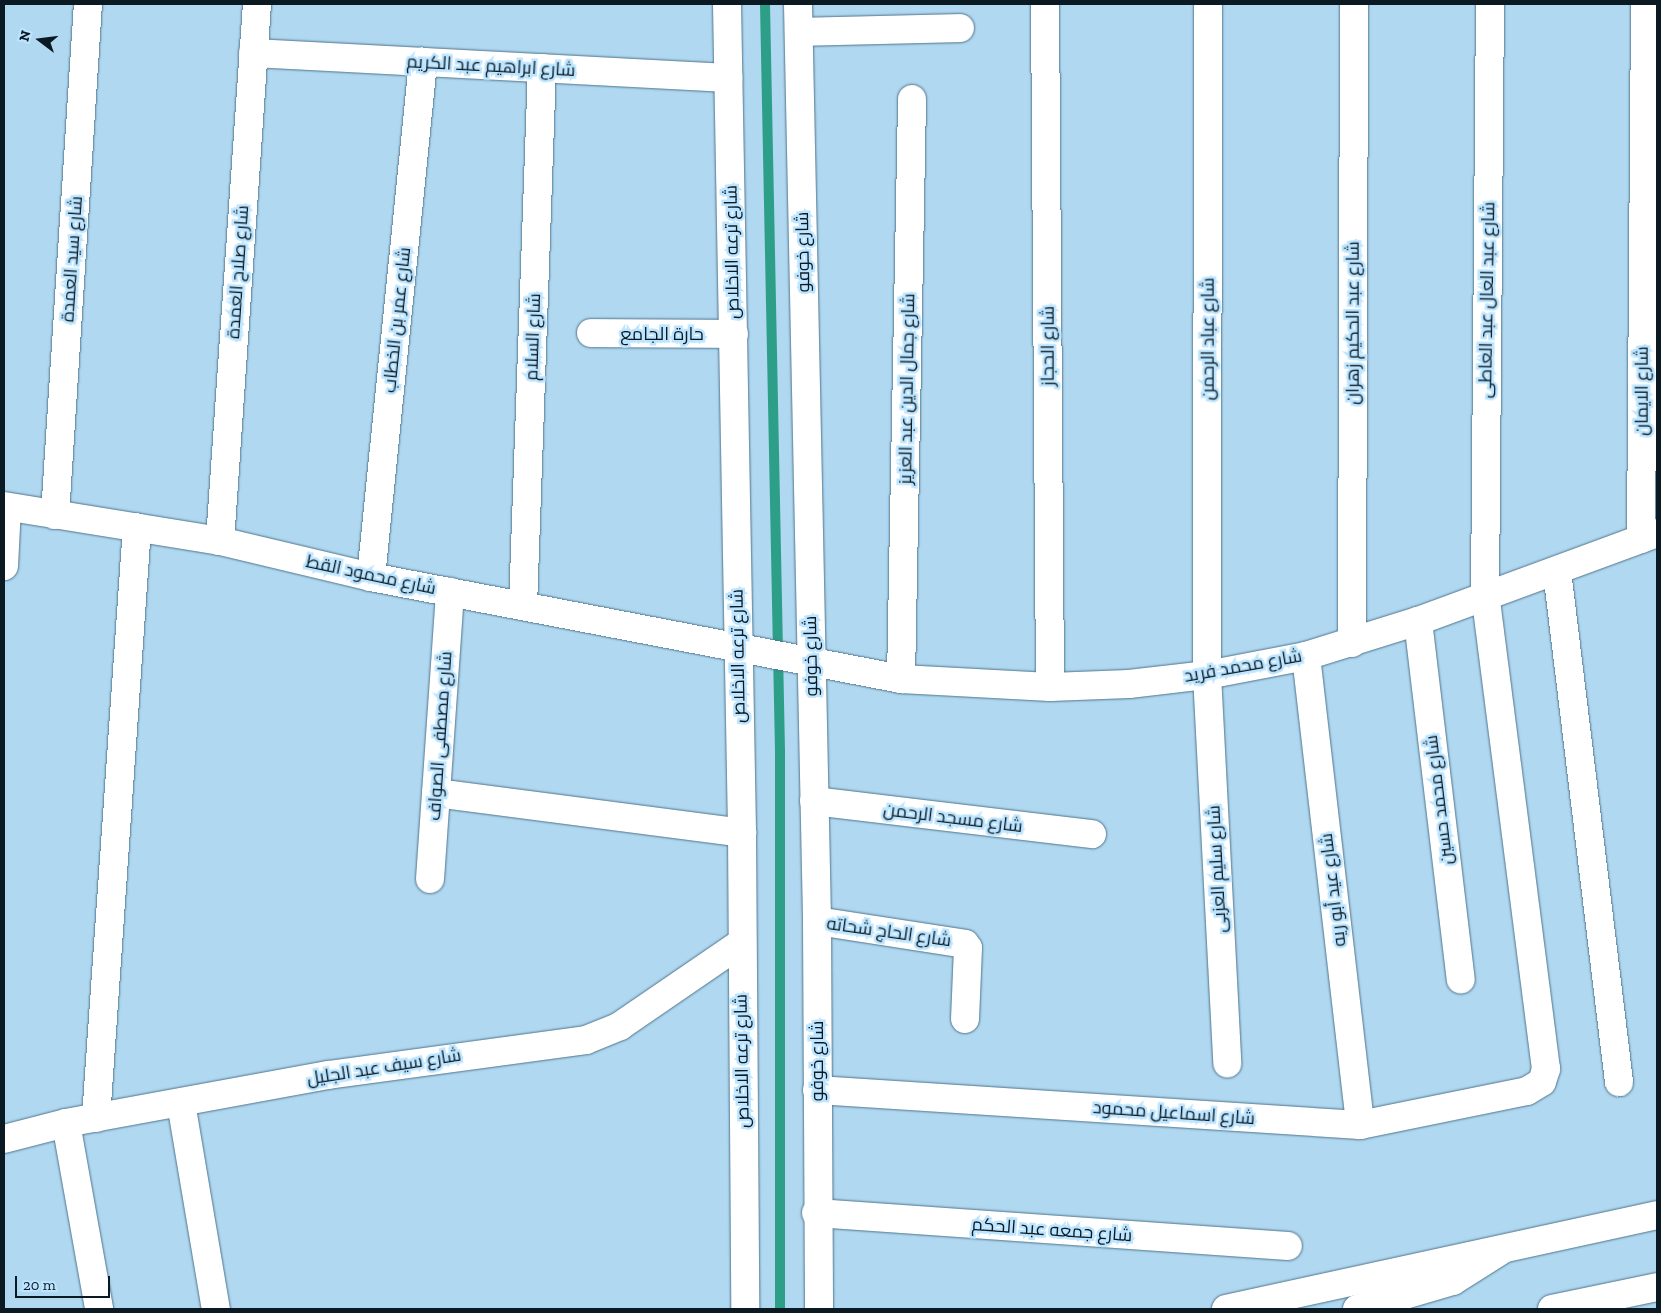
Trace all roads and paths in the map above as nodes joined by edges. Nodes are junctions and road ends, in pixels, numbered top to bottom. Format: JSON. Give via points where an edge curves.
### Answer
{"nodes":[{"id":1,"x":88,"y":4,"type":"edge"},
{"id":2,"x":256,"y":4,"type":"edge"},
{"id":3,"x":727,"y":4,"type":"edge"},
{"id":4,"x":798,"y":4,"type":"edge"},
{"id":5,"x":1045,"y":4,"type":"edge"},
{"id":6,"x":1208,"y":4,"type":"edge"},
{"id":7,"x":1354,"y":4,"type":"edge"},
{"id":8,"x":1490,"y":4,"type":"edge"},
{"id":9,"x":1645,"y":4,"type":"edge"},
{"id":10,"x":960,"y":28,"type":"dead end"},
{"id":11,"x":799,"y":32,"type":"junction"},
{"id":12,"x":253,"y":53,"type":"junction"},
{"id":13,"x":422,"y":62,"type":"junction"},
{"id":14,"x":542,"y":68,"type":"junction"},
{"id":15,"x":728,"y":78,"type":"junction"},
{"id":16,"x":912,"y":99,"type":"dead end"},
{"id":17,"x":591,"y":334,"type":"dead end"},
{"id":18,"x":734,"y":334,"type":"junction"},
{"id":19,"x":6,"y":507,"type":"edge"},
{"id":20,"x":55,"y":514,"type":"junction"},
{"id":21,"x":137,"y":528,"type":"junction"},
{"id":22,"x":1649,"y":536,"type":"edge"},
{"id":23,"x":220,"y":541,"type":"junction"},
{"id":24,"x":4,"y":566,"type":"edge"},
{"id":25,"x":1557,"y":570,"type":"junction"},
{"id":26,"x":371,"y":577,"type":"junction"},
{"id":27,"x":450,"y":592,"type":"junction"},
{"id":28,"x":1485,"y":596,"type":"junction"},
{"id":29,"x":523,"y":606,"type":"junction"},
{"id":30,"x":1418,"y":620,"type":"junction"},
{"id":31,"x":1352,"y":643,"type":"junction"},
{"id":32,"x":738,"y":648,"type":"junction"},
{"id":33,"x":1306,"y":656,"type":"junction"},
{"id":34,"x":811,"y":662,"type":"junction"},
{"id":35,"x":1208,"y":675,"type":"junction"},
{"id":36,"x":901,"y":680,"type":"junction"},
{"id":37,"x":1050,"y":687,"type":"junction"},
{"id":38,"x":436,"y":793,"type":"junction"},
{"id":39,"x":814,"y":801,"type":"junction"},
{"id":40,"x":742,"y":833,"type":"junction"},
{"id":41,"x":1092,"y":834,"type":"dead end"},
{"id":42,"x":430,"y":879,"type":"dead end"},
{"id":43,"x":817,"y":921,"type":"junction"},
{"id":44,"x":741,"y":943,"type":"junction"},
{"id":45,"x":1461,"y":978,"type":"dead end"},
{"id":46,"x":965,"y":1019,"type":"dead end"},
{"id":47,"x":1226,"y":1063,"type":"dead end"},
{"id":48,"x":1619,"y":1082,"type":"dead end"},
{"id":49,"x":817,"y":1090,"type":"junction"},
{"id":50,"x":1527,"y":1091,"type":"joint"},
{"id":51,"x":181,"y":1102,"type":"junction"},
{"id":52,"x":96,"y":1118,"type":"junction"},
{"id":53,"x":66,"y":1123,"type":"junction"},
{"id":54,"x":1360,"y":1125,"type":"junction"},
{"id":55,"x":4,"y":1139,"type":"edge"},
{"id":56,"x":816,"y":1213,"type":"junction"},
{"id":57,"x":1657,"y":1215,"type":"edge"},
{"id":58,"x":1288,"y":1246,"type":"dead end"},
{"id":59,"x":1502,"y":1250,"type":"junction"},
{"id":60,"x":1657,"y":1287,"type":"edge"},
{"id":61,"x":99,"y":1309,"type":"edge"},
{"id":62,"x":216,"y":1309,"type":"edge"},
{"id":63,"x":745,"y":1309,"type":"edge"},
{"id":64,"x":819,"y":1309,"type":"edge"},
{"id":65,"x":1226,"y":1309,"type":"edge"},
{"id":66,"x":1357,"y":1309,"type":"edge"},
{"id":67,"x":1552,"y":1309,"type":"edge"}],
"edges":[{"from":1,"to":20,"type":"street","name":"شارع سيد العمدة"},
{"from":2,"to":12,"type":"street","name":"شارع صلاح العمدة"},
{"from":3,"to":15,"type":"street","name":"شارع ترعه الاخلاص"},
{"from":4,"to":11,"type":"street","name":"شارع خوفو"},
{"from":5,"to":37,"type":"street","name":"شارع الحجاز"},
{"from":6,"to":35,"type":"street","name":"شارع عباد الرحمن"},
{"from":7,"to":31,"type":"street","name":"شارع عبد الحكيم زهران"},
{"from":8,"to":28,"type":"street","name":"شارع عبد العال عبد العاطى"},
{"from":9,"to":22,"type":"street","name":"شارع الايمان"},
{"from":10,"to":11,"type":"street"},
{"from":11,"to":34,"type":"street","name":"شارع خوفو"},
{"from":12,"to":13,"type":"street","name":"شارع ابراهيم عبد الكريم"},
{"from":12,"to":23,"type":"street","name":"شارع صلاح العمدة"},
{"from":13,"to":14,"type":"street","name":"شارع ابراهيم عبد الكريم"},
{"from":13,"to":26,"type":"street","name":"شارع عمر بن الخطاب"},
{"from":14,"to":15,"type":"street","name":"شارع ابراهيم عبد الكريم"},
{"from":14,"to":29,"type":"street","name":"شارع السلام"},
{"from":15,"to":18,"type":"street","name":"شارع ترعه الاخلاص"},
{"from":16,"to":36,"type":"street","name":"شارع جمال الدين عبد العزيز"},
{"from":17,"to":18,"type":"street","name":"حارة الجامع"},
{"from":18,"to":32,"type":"street","name":"شارع ترعه الاخلاص"},
{"from":19,"to":20,"type":"street","name":"شارع محمود القط"},
{"from":19,"to":24,"type":"street"},
{"from":20,"to":21,"type":"street","name":"شارع محمود القط"},
{"from":21,"to":23,"type":"street","name":"شارع محمود القط"},
{"from":21,"to":52,"type":"street"},
{"from":22,"to":25,"type":"street","name":"شارع محمد فريد"},
{"from":23,"to":26,"type":"street","name":"شارع محمود القط"},
{"from":25,"to":28,"type":"street","name":"شارع محمد فريد"},
{"from":25,"to":48,"type":"street"},
{"from":26,"to":27,"type":"street","name":"شارع محمود القط"},
{"from":27,"to":29,"type":"street","name":"شارع محمود القط"},
{"from":27,"to":38,"type":"street","name":"شارع مصطفى الصواف"},
{"from":28,"to":30,"type":"street","name":"شارع محمد فريد"},
{"from":28,"to":50,"type":"street","name":"شارع عبد العال عبد العاطى","via":[[1546,1069],[1542,1082]]},
{"from":29,"to":32,"type":"street","name":"شارع محمود القط"},
{"from":30,"to":31,"type":"street","name":"شارع محمد فريد"},
{"from":30,"to":45,"type":"street","name":"شارع محمد حسين"},
{"from":31,"to":33,"type":"street","name":"شارع محمد فريد"},
{"from":32,"to":34,"type":"street","name":"شارع محمود القط"},
{"from":32,"to":40,"type":"street","name":"شارع ترعه الاخلاص"},
{"from":33,"to":35,"type":"street","name":"شارع محمد فريد"},
{"from":33,"to":54,"type":"street","name":"شارع عيد أبو ريه"},
{"from":34,"to":36,"type":"street","name":"شارع محمد فريد"},
{"from":34,"to":39,"type":"street","name":"شارع خوفو"},
{"from":35,"to":37,"type":"street","name":"شارع محمد فريد","via":[[1129,684]]},
{"from":35,"to":47,"type":"street","name":"شارع سليم العزبى"},
{"from":36,"to":37,"type":"street","name":"شارع محمد فريد"},
{"from":38,"to":40,"type":"street"},
{"from":38,"to":42,"type":"street","name":"شارع مصطفى الصواف"},
{"from":39,"to":41,"type":"street","name":"شارع مسجد الرحمن"},
{"from":39,"to":43,"type":"street","name":"شارع خوفو"},
{"from":40,"to":44,"type":"street","name":"شارع ترعه الاخلاص"},
{"from":43,"to":46,"type":"street","name":"شارع الحاج شحاته","via":[[962,943],[968,948]]},
{"from":43,"to":49,"type":"street","name":"شارع خوفو"},
{"from":44,"to":51,"type":"street","name":"شارع سيف عبد الجليل","via":[[620,1026],[586,1040],[426,1060]]},
{"from":44,"to":63,"type":"street","name":"شارع ترعه الاخلاص"},
{"from":49,"to":54,"type":"street","name":"شارع اسماعيل محمود"},
{"from":49,"to":56,"type":"street","name":"شارع خوفو"},
{"from":50,"to":54,"type":"street","name":"شارع اسماعيل محمود"},
{"from":51,"to":52,"type":"street","name":"شارع سيف عبد الجليل"},
{"from":51,"to":62,"type":"street"},
{"from":52,"to":53,"type":"street","name":"شارع سيف عبد الجليل"},
{"from":53,"to":55,"type":"street","name":"شارع سيف عبد الجليل"},
{"from":53,"to":61,"type":"street"},
{"from":56,"to":58,"type":"street","name":"شارع جمعه عبد الحكم"},
{"from":56,"to":64,"type":"street","name":"شارع خوفو"},
{"from":57,"to":59,"type":"street"},
{"from":59,"to":65,"type":"street"},
{"from":59,"to":66,"type":"street","via":[[1453,1281]]},
{"from":60,"to":67,"type":"street"}]}
